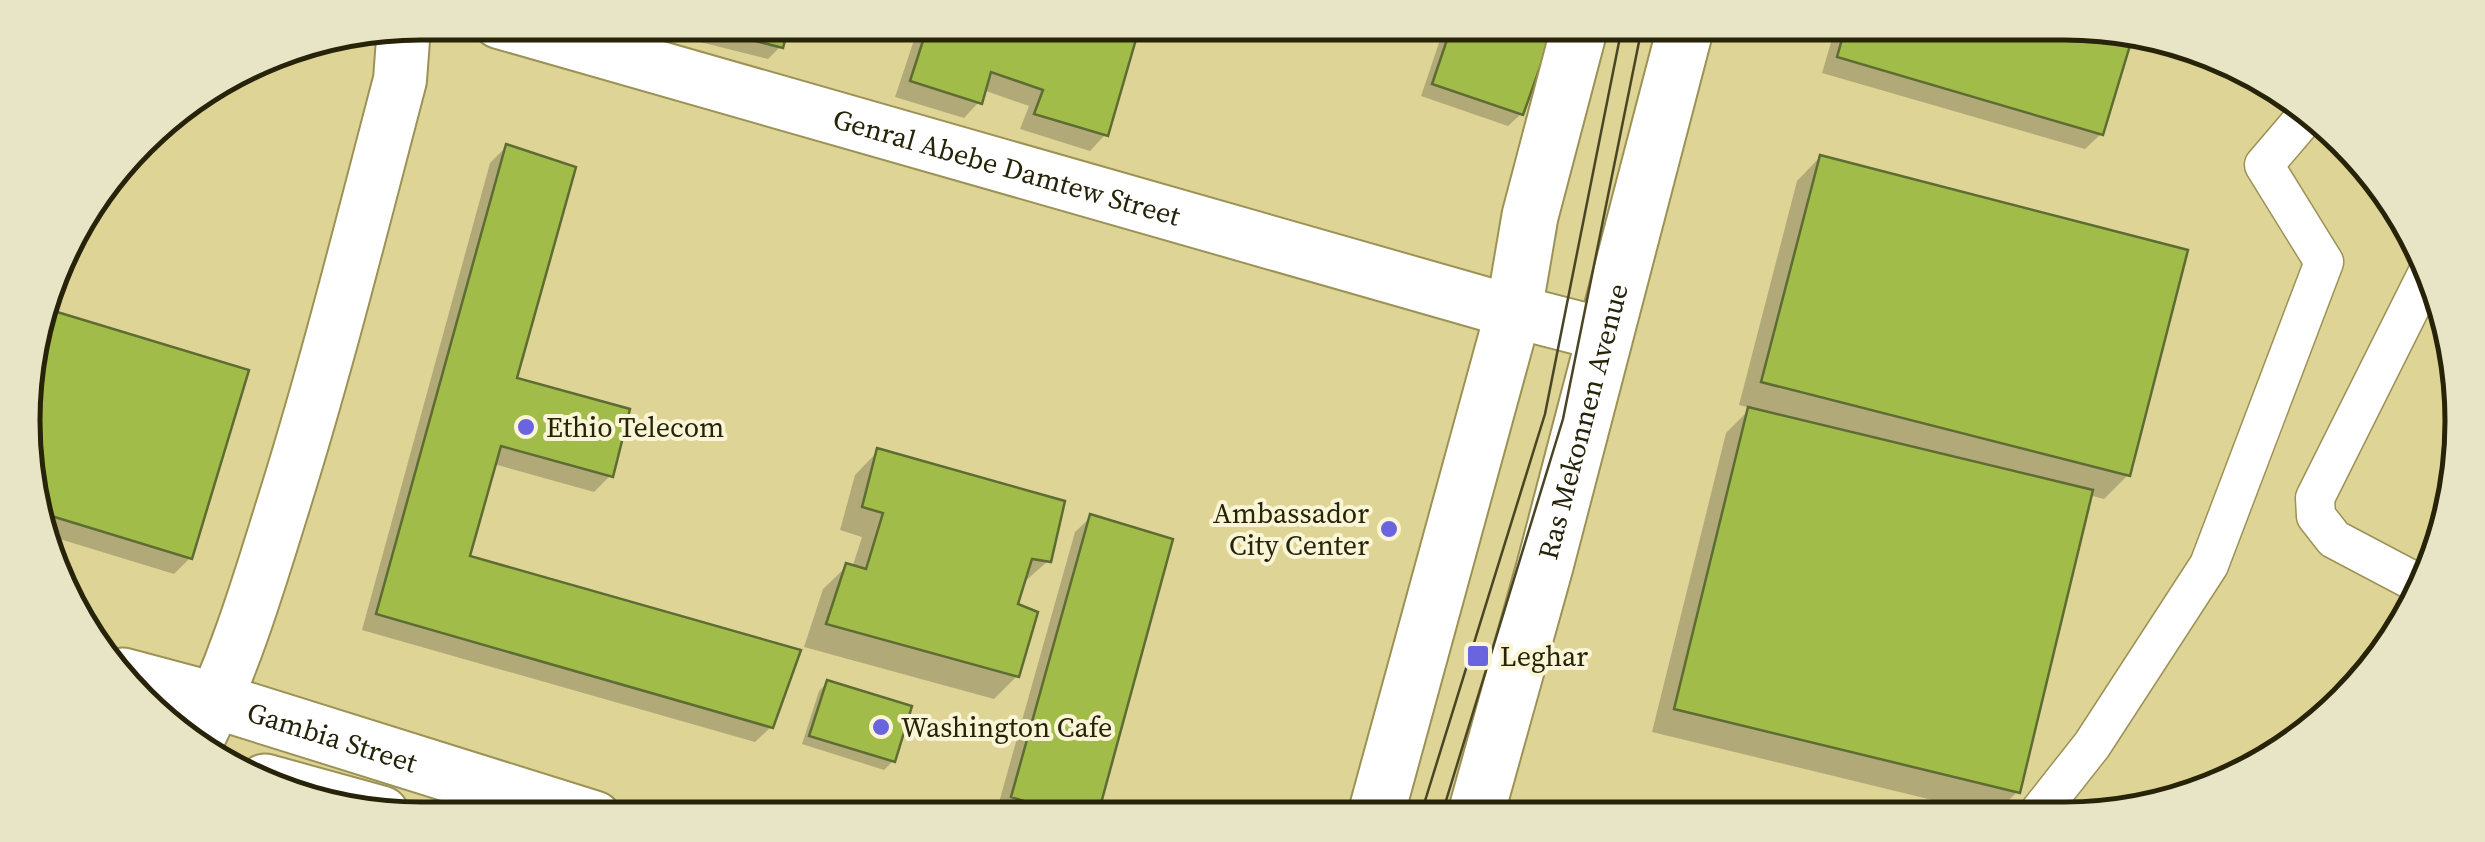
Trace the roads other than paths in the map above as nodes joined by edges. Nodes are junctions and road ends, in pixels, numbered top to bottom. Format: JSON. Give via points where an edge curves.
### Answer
{"nodes":[{"id":1,"x":430,"y":40,"type":"edge"},
{"id":2,"x":562,"y":40,"type":"edge"},
{"id":3,"x":1576,"y":40,"type":"edge"},
{"id":4,"x":1682,"y":40,"type":"edge"},
{"id":5,"x":403,"y":41,"type":"edge"},
{"id":6,"x":400,"y":80,"type":"junction"},
{"id":7,"x":2300,"y":123,"type":"edge"},
{"id":8,"x":2420,"y":287,"type":"edge"},
{"id":9,"x":1514,"y":310,"type":"junction"},
{"id":10,"x":1606,"y":334,"type":"junction"},
{"id":11,"x":2411,"y":579,"type":"edge"},
{"id":12,"x":160,"y":697,"type":"edge"},
{"id":13,"x":206,"y":724,"type":"edge"},
{"id":14,"x":525,"y":802,"type":"edge"},
{"id":15,"x":1379,"y":802,"type":"edge"},
{"id":16,"x":1479,"y":802,"type":"edge"},
{"id":17,"x":2047,"y":802,"type":"edge"}],
"edges":[{"from":1,"to":6,"type":"main road"},
{"from":2,"to":9,"type":"main road","name":"Genral Abebe Damtew Street"},
{"from":3,"to":9,"type":"main road","via":[[1530,216]]},
{"from":4,"to":10,"type":"main road","name":"Ras Mekonnen Avenue"},
{"from":5,"to":6,"type":"main road"},
{"from":6,"to":13,"type":"main road","via":[[304,438],[246,625]]},
{"from":7,"to":17,"type":"street","via":[[2264,166],[2324,262],[2210,565]]},
{"from":8,"to":11,"type":"street","via":[[2315,498],[2316,516],[2334,539]]},
{"from":9,"to":10,"type":"main road","name":"Genral Abebe Damtew Street"},
{"from":9,"to":15,"type":"main road"},
{"from":10,"to":16,"type":"main road","name":"Ras Mekonnen Avenue"},
{"from":12,"to":13,"type":"main road","name":"Gambia Street"},
{"from":13,"to":14,"type":"main road","name":"Gambia Street"}]}
